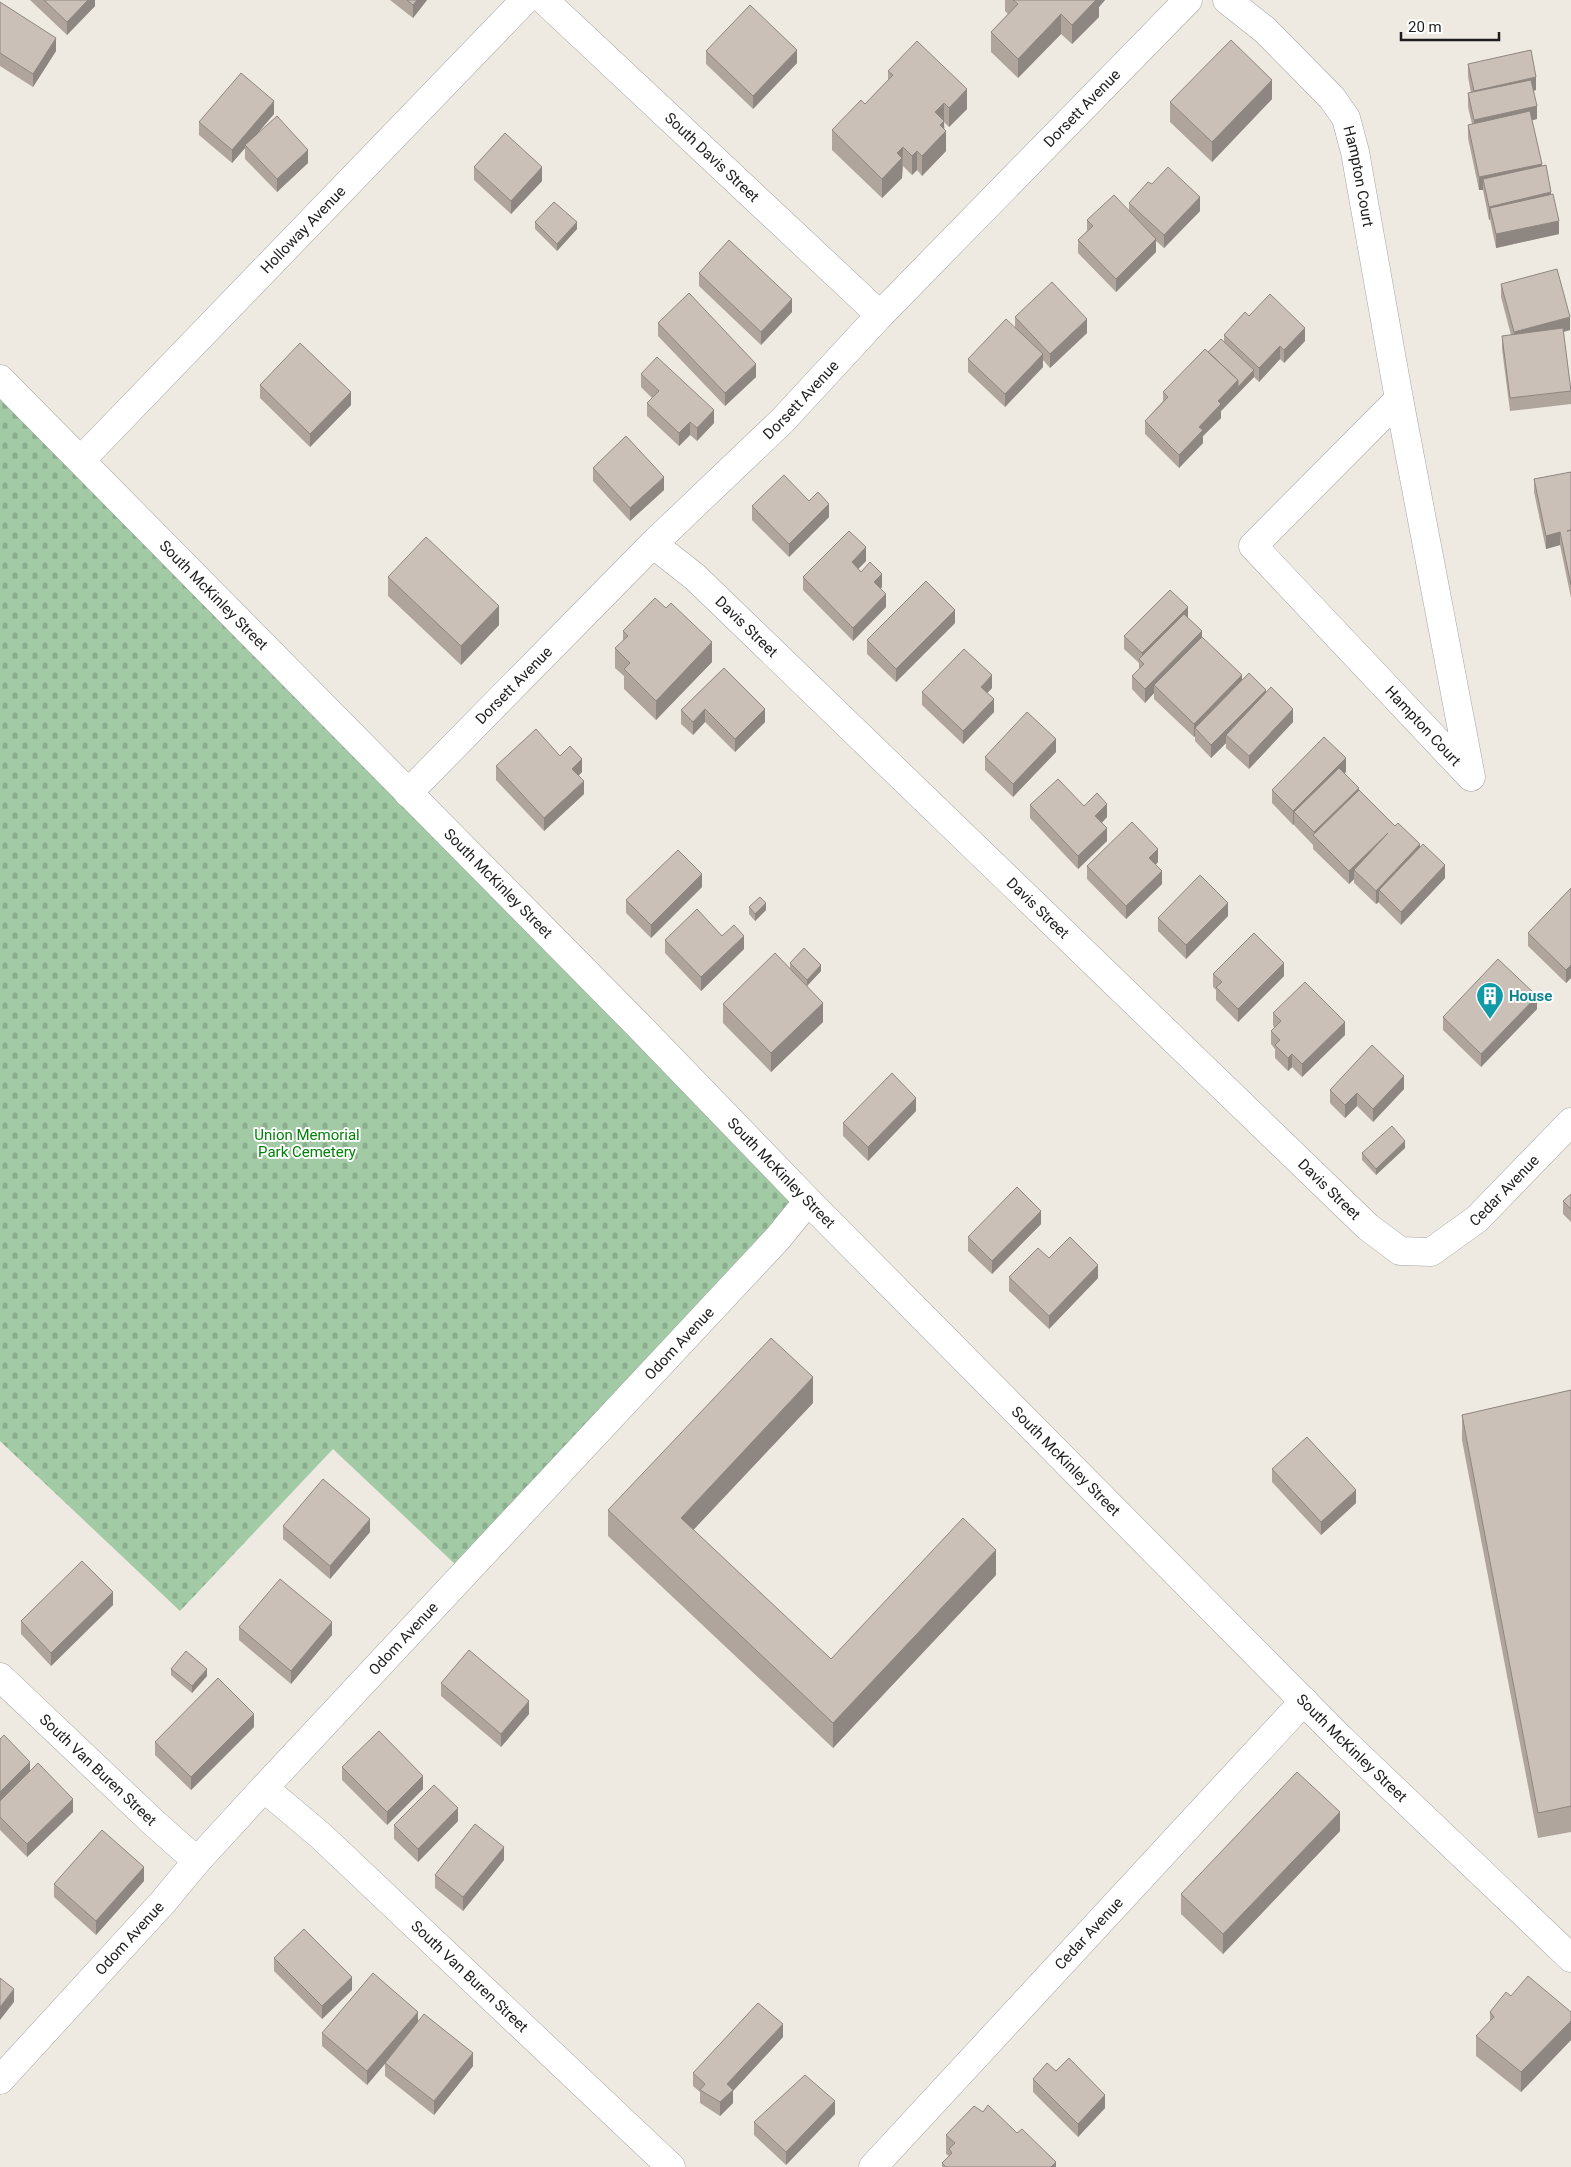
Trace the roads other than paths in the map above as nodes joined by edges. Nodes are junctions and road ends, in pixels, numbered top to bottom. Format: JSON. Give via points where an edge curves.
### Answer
{"nodes":[{"id":1,"x":525,"y":0,"type":"edge"},
{"id":2,"x":544,"y":0,"type":"edge"},
{"id":3,"x":1188,"y":0,"type":"edge"},
{"id":4,"x":1227,"y":0,"type":"edge"},
{"id":5,"x":880,"y":315,"type":"junction"},
{"id":6,"x":0,"y":379,"type":"edge"},
{"id":7,"x":1398,"y":399,"type":"junction"},
{"id":8,"x":81,"y":460,"type":"junction"},
{"id":9,"x":653,"y":544,"type":"junction"},
{"id":10,"x":408,"y":793,"type":"junction"},
{"id":11,"x":1571,"y":1122,"type":"edge"},
{"id":12,"x":808,"y":1201,"type":"junction"},
{"id":13,"x":1431,"y":1252,"type":"joint"},
{"id":14,"x":0,"y":1677,"type":"edge"},
{"id":15,"x":1304,"y":1701,"type":"junction"},
{"id":16,"x":264,"y":1788,"type":"junction"},
{"id":17,"x":197,"y":1861,"type":"junction"},
{"id":18,"x":1571,"y":1958,"type":"edge"},
{"id":19,"x":0,"y":2080,"type":"edge"},
{"id":20,"x":671,"y":2167,"type":"edge"},
{"id":21,"x":873,"y":2167,"type":"edge"}],
"edges":[{"from":1,"to":8,"type":"street","name":"Holloway Avenue"},
{"from":2,"to":5,"type":"street","name":"South Davis Street"},
{"from":3,"to":5,"type":"street","name":"Dorsett Avenue"},
{"from":4,"to":7,"type":"street","name":"Hampton Court","via":[[1272,37],[1332,98],[1346,118],[1355,152]]},
{"from":5,"to":9,"type":"street","name":"Dorsett Avenue","via":[[783,420]]},
{"from":6,"to":8,"type":"street","name":"South McKinley Street"},
{"from":7,"to":7,"type":"street","name":"Hampton Court","via":[[1452,687],[1471,776],[1253,546]]},
{"from":8,"to":10,"type":"street","name":"South McKinley Street"},
{"from":9,"to":10,"type":"street","name":"Dorsett Avenue"},
{"from":9,"to":13,"type":"street","name":"Davis Street","via":[[694,577],[1368,1227],[1400,1251]]},
{"from":10,"to":12,"type":"street","name":"South McKinley Street"},
{"from":11,"to":13,"type":"street","name":"Cedar Avenue","via":[[1477,1219]]},
{"from":12,"to":15,"type":"street","name":"South McKinley Street"},
{"from":12,"to":16,"type":"street","name":"Odom Avenue","via":[[778,1238]]},
{"from":14,"to":17,"type":"street","name":"South Van Buren Street"},
{"from":15,"to":18,"type":"street","name":"South McKinley Street"},
{"from":15,"to":21,"type":"street","name":"Cedar Avenue"},
{"from":16,"to":17,"type":"street","name":"Odom Avenue"},
{"from":16,"to":20,"type":"street","name":"South Van Buren Street","via":[[321,1836]]},
{"from":17,"to":19,"type":"street","name":"Odom Avenue"}]}
